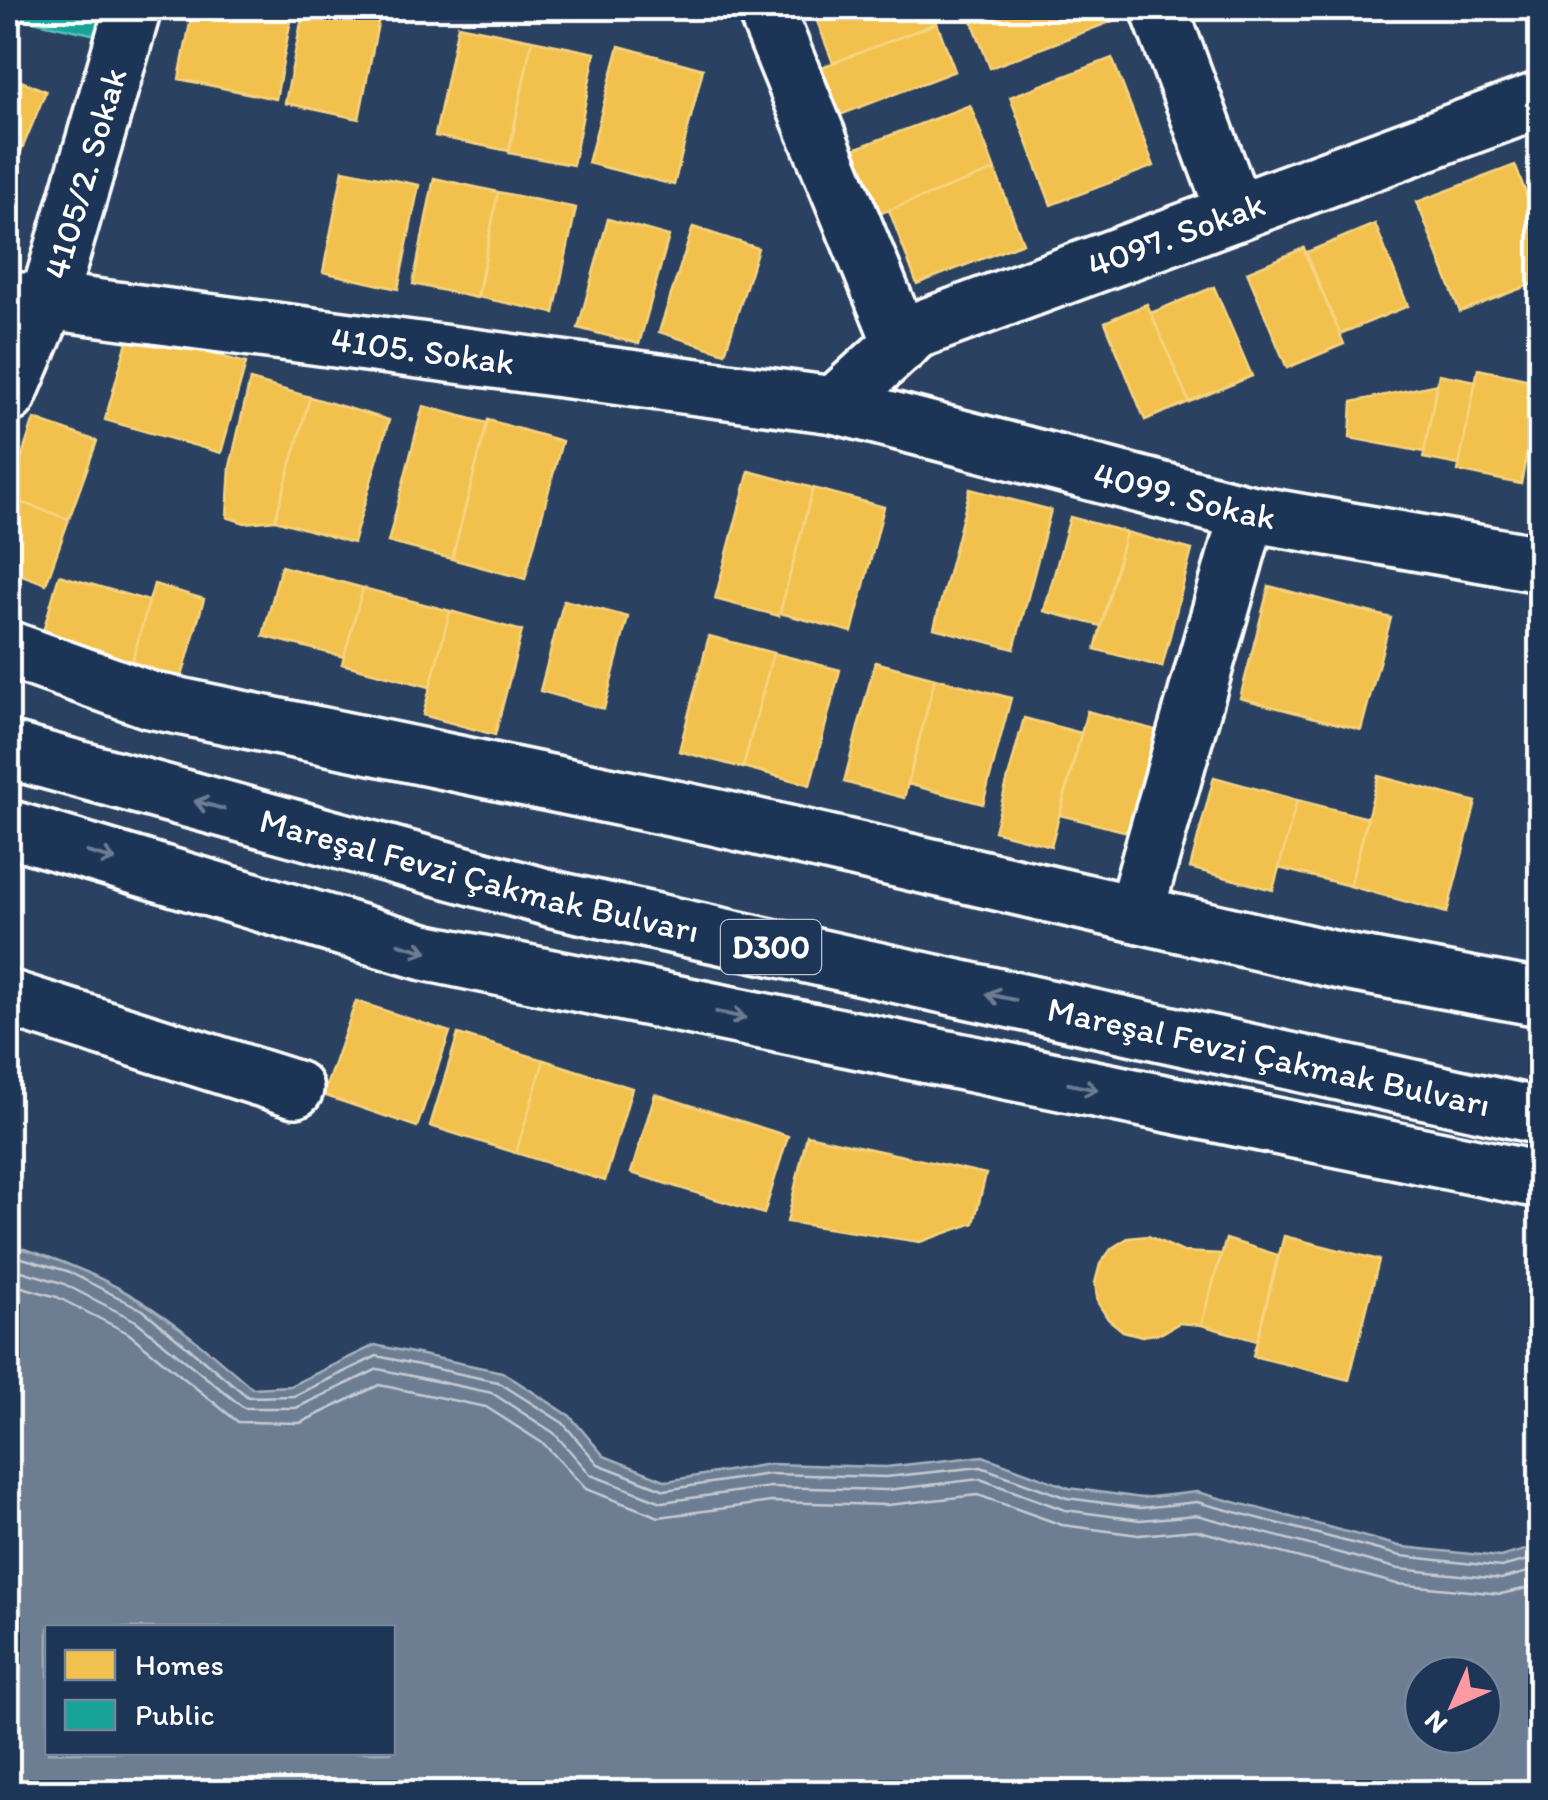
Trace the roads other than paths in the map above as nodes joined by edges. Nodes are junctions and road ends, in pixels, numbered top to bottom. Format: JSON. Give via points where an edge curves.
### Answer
{"nodes":[{"id":1,"x":133,"y":8,"type":"edge"},
{"id":2,"x":765,"y":8,"type":"edge"},
{"id":3,"x":1159,"y":8,"type":"edge"},
{"id":4,"x":1540,"y":100,"type":"edge"},
{"id":5,"x":1235,"y":213,"type":"junction"},
{"id":6,"x":28,"y":301,"type":"edge"},
{"id":7,"x":902,"y":344,"type":"junction"},
{"id":8,"x":8,"y":395,"type":"edge"},
{"id":9,"x":834,"y":405,"type":"junction"},
{"id":10,"x":1248,"y":513,"type":"junction"},
{"id":11,"x":1539,"y":557,"type":"edge"},
{"id":12,"x":8,"y":650,"type":"edge"},
{"id":13,"x":8,"y":750,"type":"edge"},
{"id":14,"x":8,"y":828,"type":"edge"},
{"id":15,"x":1135,"y":914,"type":"junction"},
{"id":16,"x":8,"y":998,"type":"edge"},
{"id":17,"x":1540,"y":998,"type":"edge"},
{"id":18,"x":295,"y":1089,"type":"dead end"},
{"id":19,"x":1540,"y":1116,"type":"edge"},
{"id":20,"x":1540,"y":1180,"type":"edge"}],
"edges":[{"from":1,"to":6,"type":"main road","name":"4105/2. Sokak"},
{"from":2,"to":7,"type":"main road"},
{"from":3,"to":5,"type":"main road"},
{"from":4,"to":5,"type":"main road","name":"4097. Sokak"},
{"from":5,"to":7,"type":"main road","name":"4097. Sokak","via":[[915,332]]},
{"from":6,"to":8,"type":"main road","name":"4105/2. Sokak"},
{"from":6,"to":9,"type":"main road","name":"4105. Sokak"},
{"from":7,"to":9,"type":"main road","name":"4097. Sokak"},
{"from":9,"to":10,"type":"main road","name":"4099. Sokak"},
{"from":10,"to":11,"type":"main road","name":"4099. Sokak"},
{"from":10,"to":15,"type":"main road"},
{"from":12,"to":15,"type":"main road","via":[[150,700],[714,817]]},
{"from":19,"to":13,"type":"main road","name":"Mareşal Fevzi Çakmak Bulvarı","number":"D300","one_way":true,"via":[[557,900]]},
{"from":14,"to":20,"type":"main road","name":"Mareşal Fevzi Çakmak Bulvarı","number":"D300","one_way":true,"via":[[424,952]]},
{"from":15,"to":17,"type":"main road"},
{"from":16,"to":18,"type":"main road"}]}
